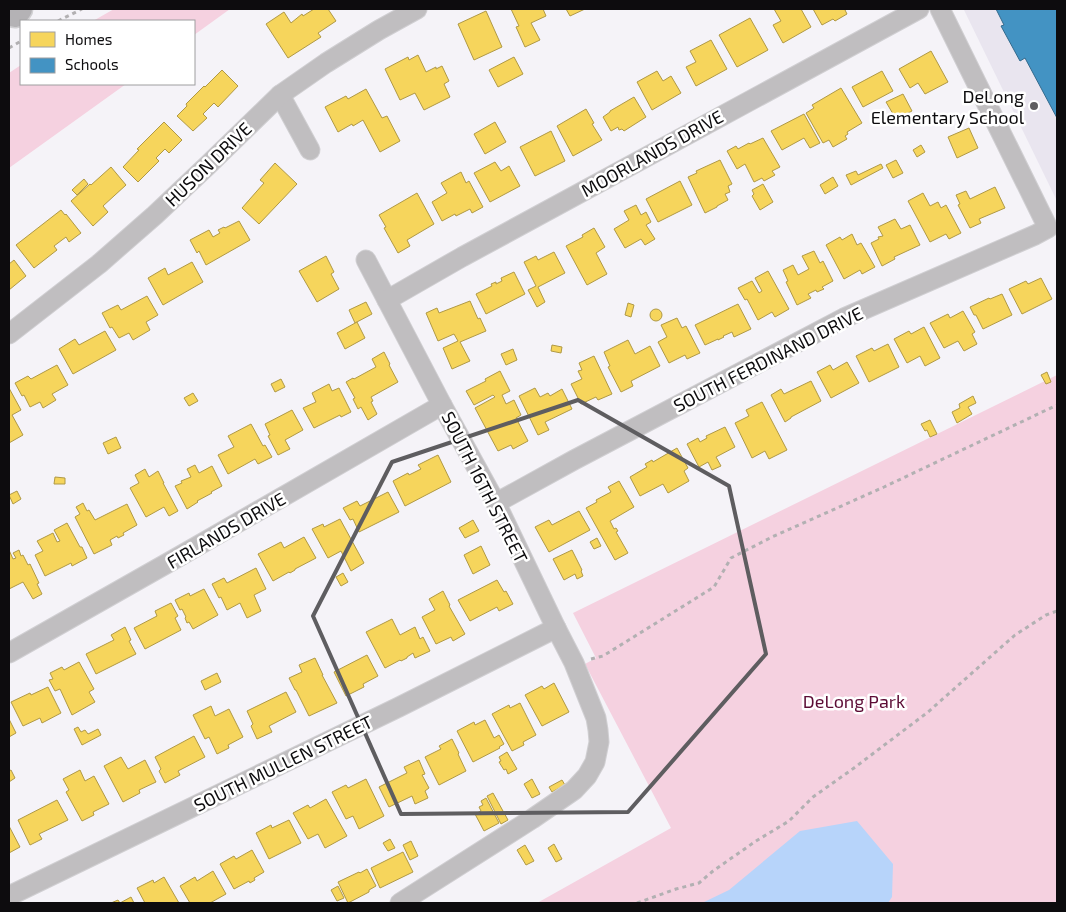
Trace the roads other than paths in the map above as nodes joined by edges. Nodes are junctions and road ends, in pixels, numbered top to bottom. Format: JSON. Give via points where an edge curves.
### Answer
{"nodes":[{"id":1,"x":417,"y":9,"type":"edge"},
{"id":2,"x":919,"y":9,"type":"edge"},
{"id":3,"x":940,"y":9,"type":"edge"},
{"id":4,"x":280,"y":95,"type":"junction"},
{"id":5,"x":310,"y":150,"type":"dead end"},
{"id":6,"x":366,"y":260,"type":"dead end"},
{"id":7,"x":387,"y":300,"type":"junction"},
{"id":8,"x":9,"y":334,"type":"edge"},
{"id":9,"x":442,"y":405,"type":"junction"},
{"id":10,"x":496,"y":503,"type":"junction"},
{"id":11,"x":556,"y":628,"type":"junction"},
{"id":12,"x":9,"y":653,"type":"edge"},
{"id":13,"x":9,"y":896,"type":"edge"},
{"id":14,"x":400,"y":903,"type":"edge"}],
"edges":[{"from":1,"to":4,"type":"street","name":"HUSON DRIVE","via":[[326,63]]},
{"from":2,"to":7,"type":"street","name":"MOORLANDS DRIVE"},
{"from":3,"to":10,"type":"street","name":"SOUTH FERDINAND DRIVE","via":[[1048,228],[844,318]]},
{"from":4,"to":5,"type":"street"},
{"from":4,"to":8,"type":"street","name":"HUSON DRIVE","via":[[141,227]]},
{"from":6,"to":7,"type":"street","name":"SOUTH 16TH STREET"},
{"from":7,"to":9,"type":"street","name":"SOUTH 16TH STREET"},
{"from":9,"to":10,"type":"street","name":"SOUTH 16TH STREET"},
{"from":9,"to":12,"type":"street","name":"FIRLANDS DRIVE"},
{"from":10,"to":11,"type":"street","name":"SOUTH 16TH STREET"},
{"from":11,"to":13,"type":"street","name":"SOUTH MULLEN STREET"},
{"from":11,"to":14,"type":"street","name":"SOUTH 16TH STREET","via":[[596,718],[599,742],[595,762],[574,790]]}]}
